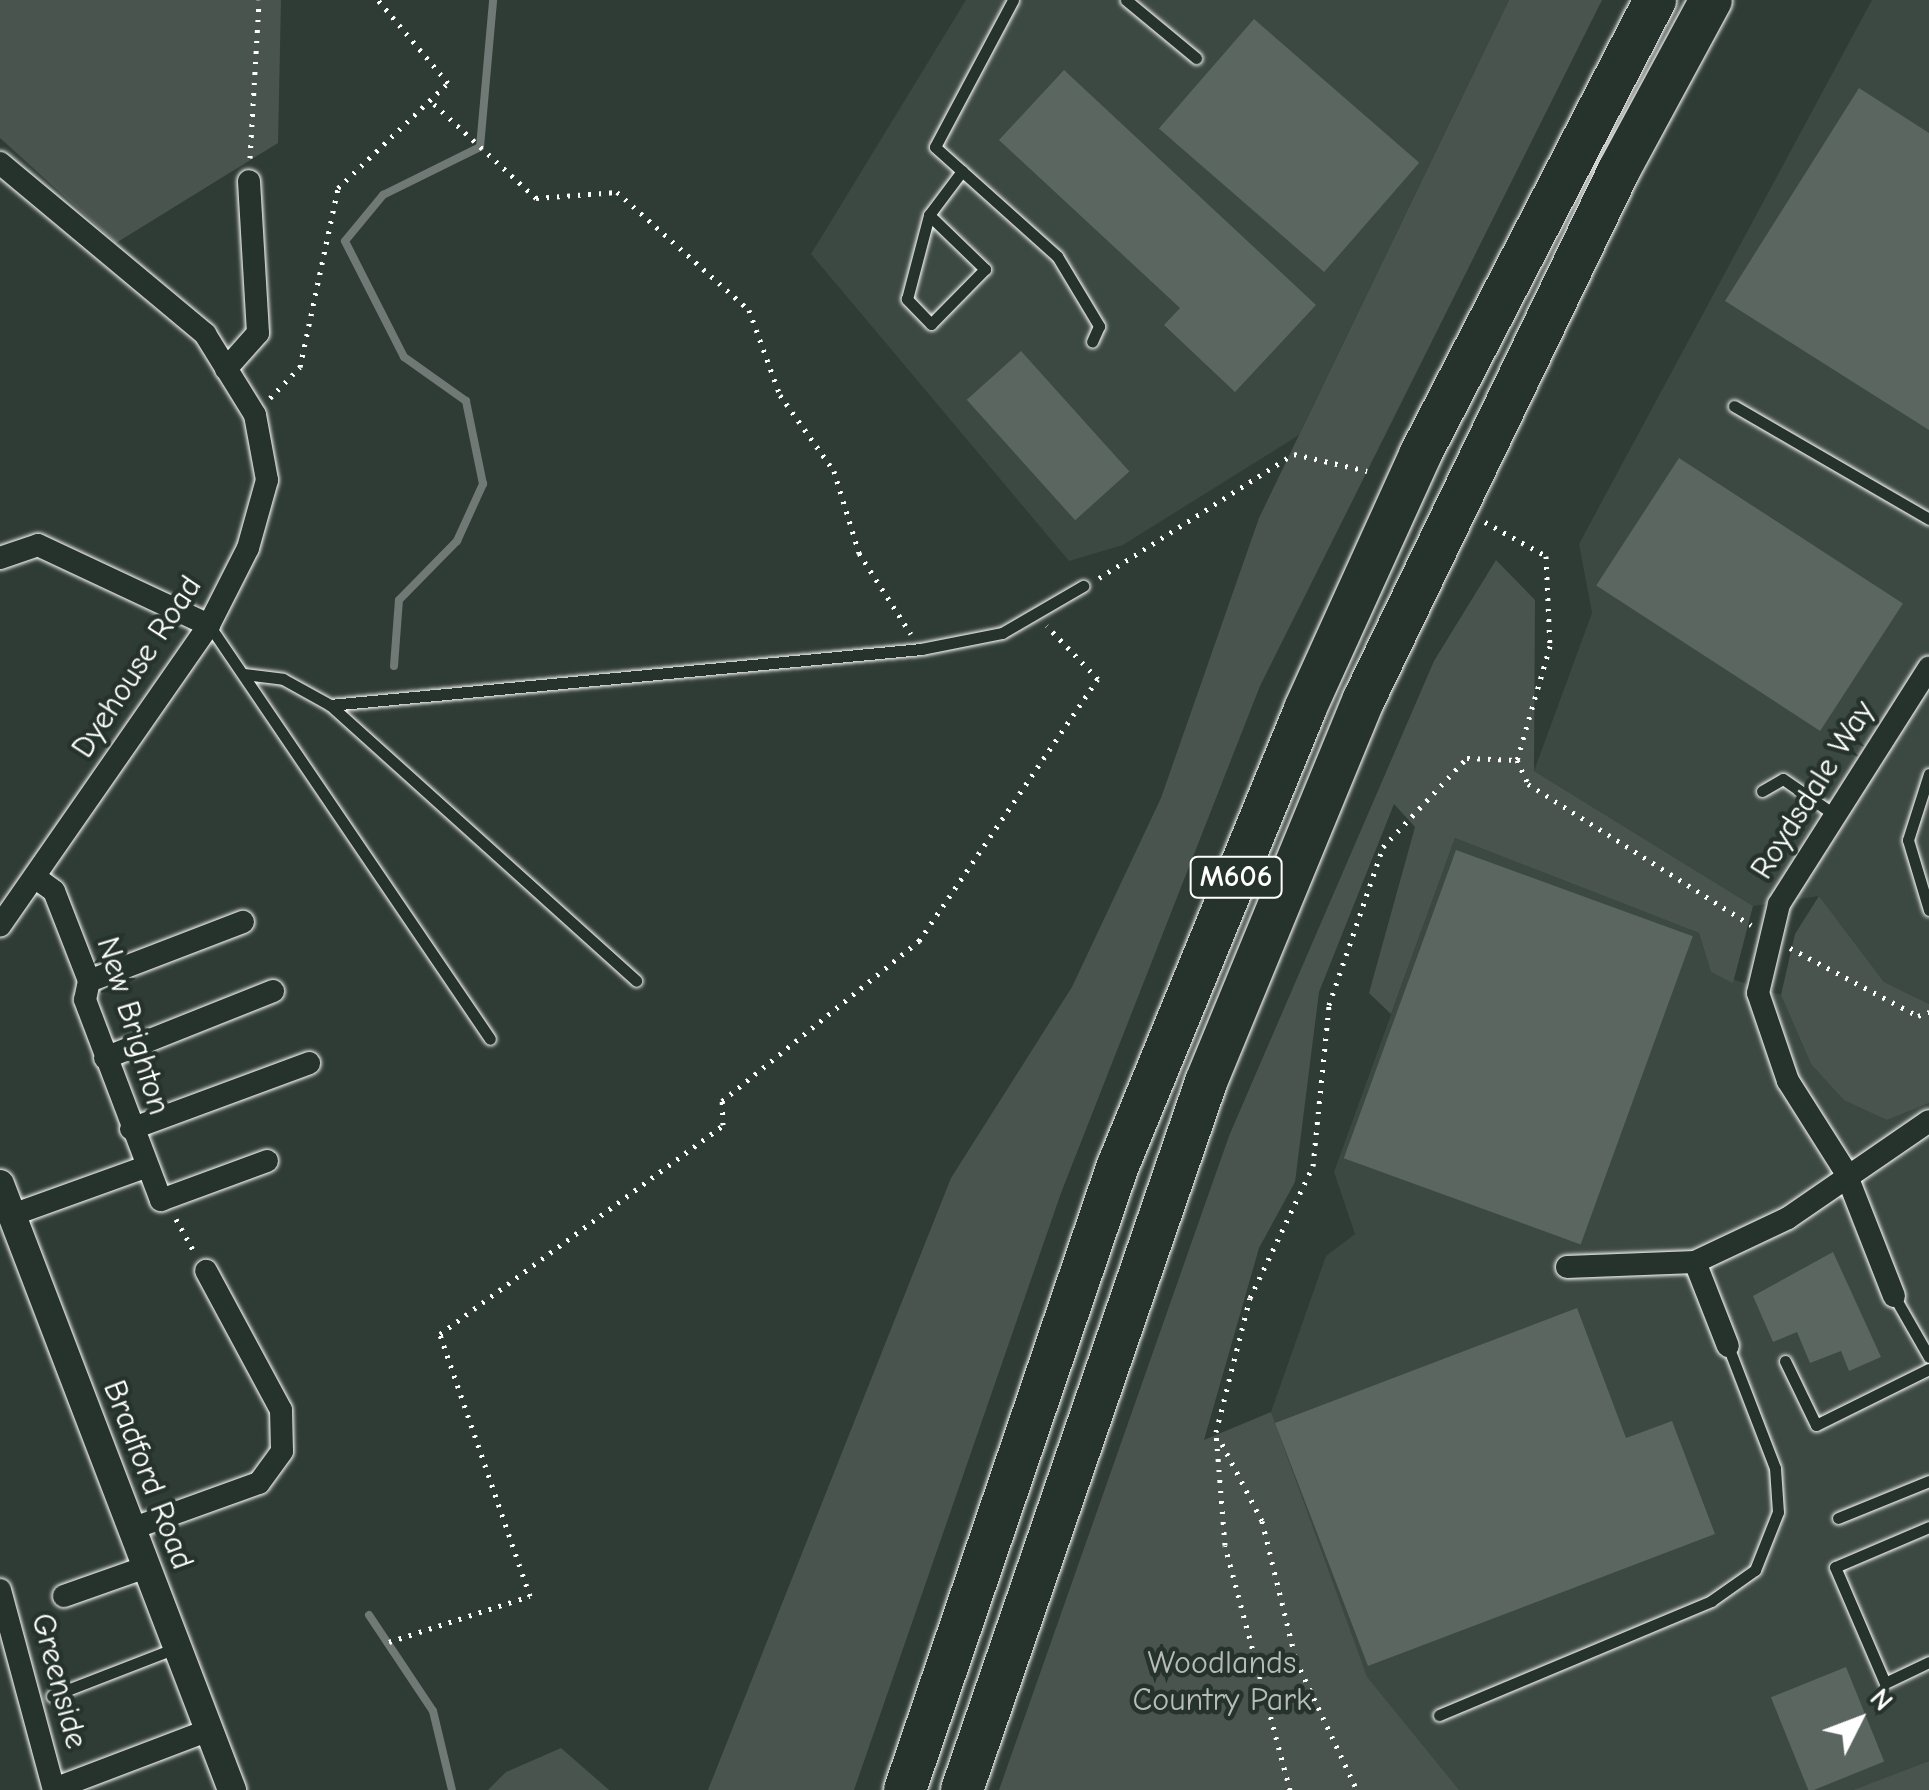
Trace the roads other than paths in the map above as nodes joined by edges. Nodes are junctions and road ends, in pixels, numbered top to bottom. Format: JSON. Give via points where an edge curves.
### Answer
{"nodes":[{"id":1,"x":1013,"y":0,"type":"edge"},
{"id":2,"x":1126,"y":0,"type":"edge"},
{"id":3,"x":1655,"y":0,"type":"edge"},
{"id":4,"x":1711,"y":0,"type":"edge"},
{"id":5,"x":1196,"y":58,"type":"dead end"},
{"id":6,"x":0,"y":163,"type":"edge"},
{"id":7,"x":962,"y":171,"type":"junction"},
{"id":8,"x":249,"y":182,"type":"road end"},
{"id":9,"x":929,"y":215,"type":"junction"},
{"id":10,"x":1092,"y":342,"type":"dead end"},
{"id":11,"x":226,"y":368,"type":"junction"},
{"id":12,"x":1734,"y":406,"type":"dead end"},
{"id":13,"x":1929,"y":520,"type":"edge"},
{"id":14,"x":0,"y":558,"type":"edge"},
{"id":15,"x":1083,"y":586,"type":"road end"},
{"id":16,"x":209,"y":625,"type":"junction"},
{"id":17,"x":1929,"y":668,"type":"edge"},
{"id":18,"x":244,"y":674,"type":"junction"},
{"id":19,"x":330,"y":706,"type":"junction"},
{"id":20,"x":1929,"y":774,"type":"edge"},
{"id":21,"x":1762,"y":791,"type":"dead end"},
{"id":22,"x":1836,"y":815,"type":"junction"},
{"id":23,"x":36,"y":878,"type":"junction"},
{"id":24,"x":1929,"y":910,"type":"edge"},
{"id":25,"x":243,"y":922,"type":"dead end"},
{"id":26,"x":0,"y":926,"type":"edge"},
{"id":27,"x":89,"y":981,"type":"junction"},
{"id":28,"x":636,"y":981,"type":"dead end"},
{"id":29,"x":273,"y":992,"type":"dead end"},
{"id":30,"x":490,"y":1039,"type":"dead end"},
{"id":31,"x":104,"y":1058,"type":"junction"},
{"id":32,"x":309,"y":1063,"type":"dead end"},
{"id":33,"x":1929,"y":1122,"type":"edge"},
{"id":34,"x":131,"y":1128,"type":"junction"},
{"id":35,"x":266,"y":1161,"type":"dead end"},
{"id":36,"x":145,"y":1167,"type":"junction"},
{"id":37,"x":1845,"y":1171,"type":"junction"},
{"id":38,"x":0,"y":1184,"type":"edge"},
{"id":39,"x":12,"y":1215,"type":"junction"},
{"id":40,"x":1694,"y":1262,"type":"junction"},
{"id":41,"x":1559,"y":1268,"type":"dead end"},
{"id":42,"x":206,"y":1271,"type":"road end"},
{"id":43,"x":1894,"y":1296,"type":"joint"},
{"id":44,"x":1728,"y":1346,"type":"joint"},
{"id":45,"x":1929,"y":1357,"type":"edge"},
{"id":46,"x":1786,"y":1360,"type":"dead end"},
{"id":47,"x":1929,"y":1369,"type":"edge"},
{"id":48,"x":1929,"y":1481,"type":"edge"},
{"id":49,"x":1838,"y":1518,"type":"dead end"},
{"id":50,"x":1929,"y":1527,"type":"edge"},
{"id":51,"x":131,"y":1530,"type":"junction"},
{"id":52,"x":146,"y":1567,"type":"junction"},
{"id":53,"x":0,"y":1590,"type":"edge"},
{"id":54,"x":64,"y":1596,"type":"dead end"},
{"id":55,"x":176,"y":1648,"type":"junction"},
{"id":56,"x":1929,"y":1662,"type":"edge"},
{"id":57,"x":52,"y":1696,"type":"dead end"},
{"id":58,"x":1438,"y":1715,"type":"dead end"},
{"id":59,"x":209,"y":1730,"type":"junction"},
{"id":60,"x":54,"y":1790,"type":"edge"},
{"id":61,"x":232,"y":1790,"type":"edge"},
{"id":62,"x":905,"y":1790,"type":"edge"},
{"id":63,"x":962,"y":1790,"type":"edge"}],
"edges":[{"from":1,"to":7,"type":"lane","via":[[935,147]]},
{"from":2,"to":5,"type":"lane"},
{"from":3,"to":62,"type":"highway","number":"M606","via":[[1420,455],[1298,727],[1117,1168]]},
{"from":4,"to":63,"type":"highway","number":"M606","via":[[1610,187],[1364,699],[1206,1082]]},
{"from":6,"to":11,"type":"street","name":"Dyehouse Road","via":[[204,334]]},
{"from":7,"to":9,"type":"lane"},
{"from":7,"to":10,"type":"lane","via":[[1057,256],[1099,326]]},
{"from":8,"to":11,"type":"street","via":[[258,333]]},
{"from":9,"to":9,"type":"lane","via":[[907,298],[931,324],[985,270]]},
{"from":11,"to":16,"type":"street","name":"Dyehouse Road","via":[[255,415],[267,480],[248,548]]},
{"from":12,"to":13,"type":"lane"},
{"from":14,"to":16,"type":"street","via":[[38,544]]},
{"from":15,"to":19,"type":"lane","via":[[1038,616],[921,649]]},
{"from":16,"to":18,"type":"lane"},
{"from":16,"to":23,"type":"street","name":"Dyehouse Road"},
{"from":17,"to":22,"type":"street","name":"Roydsdale Way"},
{"from":18,"to":19,"type":"lane","via":[[283,679]]},
{"from":18,"to":30,"type":"lane"},
{"from":19,"to":28,"type":"lane"},
{"from":20,"to":24,"type":"lane","via":[[1908,840]]},
{"from":21,"to":22,"type":"lane","via":[[1783,779]]},
{"from":22,"to":37,"type":"street","name":"Roydsdale Way","via":[[1768,939],[1758,993],[1788,1081]]},
{"from":23,"to":26,"type":"street","name":"Dyehouse Road"},
{"from":23,"to":27,"type":"street","name":"New Brighton","via":[[54,891]]},
{"from":25,"to":27,"type":"street"},
{"from":27,"to":31,"type":"street","name":"New Brighton","via":[[85,1000]]},
{"from":29,"to":31,"type":"street"},
{"from":31,"to":34,"type":"street","name":"New Brighton"},
{"from":32,"to":34,"type":"street"},
{"from":33,"to":37,"type":"street"},
{"from":34,"to":36,"type":"street","name":"New Brighton"},
{"from":35,"to":36,"type":"street","name":"New Brighton","via":[[164,1199]]},
{"from":36,"to":39,"type":"street"},
{"from":37,"to":40,"type":"street","via":[[1788,1218]]},
{"from":37,"to":43,"type":"street","name":"Roydsdale Way"},
{"from":38,"to":39,"type":"street","name":"Bradford Road"},
{"from":39,"to":51,"type":"street","name":"Bradford Road"},
{"from":40,"to":41,"type":"street"},
{"from":40,"to":44,"type":"street"},
{"from":42,"to":51,"type":"street","via":[[282,1410],[282,1451],[259,1483]]},
{"from":43,"to":45,"type":"lane"},
{"from":44,"to":58,"type":"lane","via":[[1775,1468],[1778,1512],[1755,1570],[1711,1601]]},
{"from":46,"to":47,"type":"lane","via":[[1816,1425]]},
{"from":48,"to":49,"type":"lane"},
{"from":50,"to":56,"type":"lane","via":[[1835,1567],[1885,1683]]},
{"from":51,"to":52,"type":"street","name":"Bradford Road"},
{"from":52,"to":54,"type":"street"},
{"from":52,"to":55,"type":"street","name":"Bradford Road"},
{"from":53,"to":60,"type":"street","name":"Greenside"},
{"from":55,"to":57,"type":"lane"},
{"from":55,"to":59,"type":"street","name":"Bradford Road"},
{"from":59,"to":60,"type":"street"},
{"from":59,"to":61,"type":"street","name":"Bradford Road"}]}
